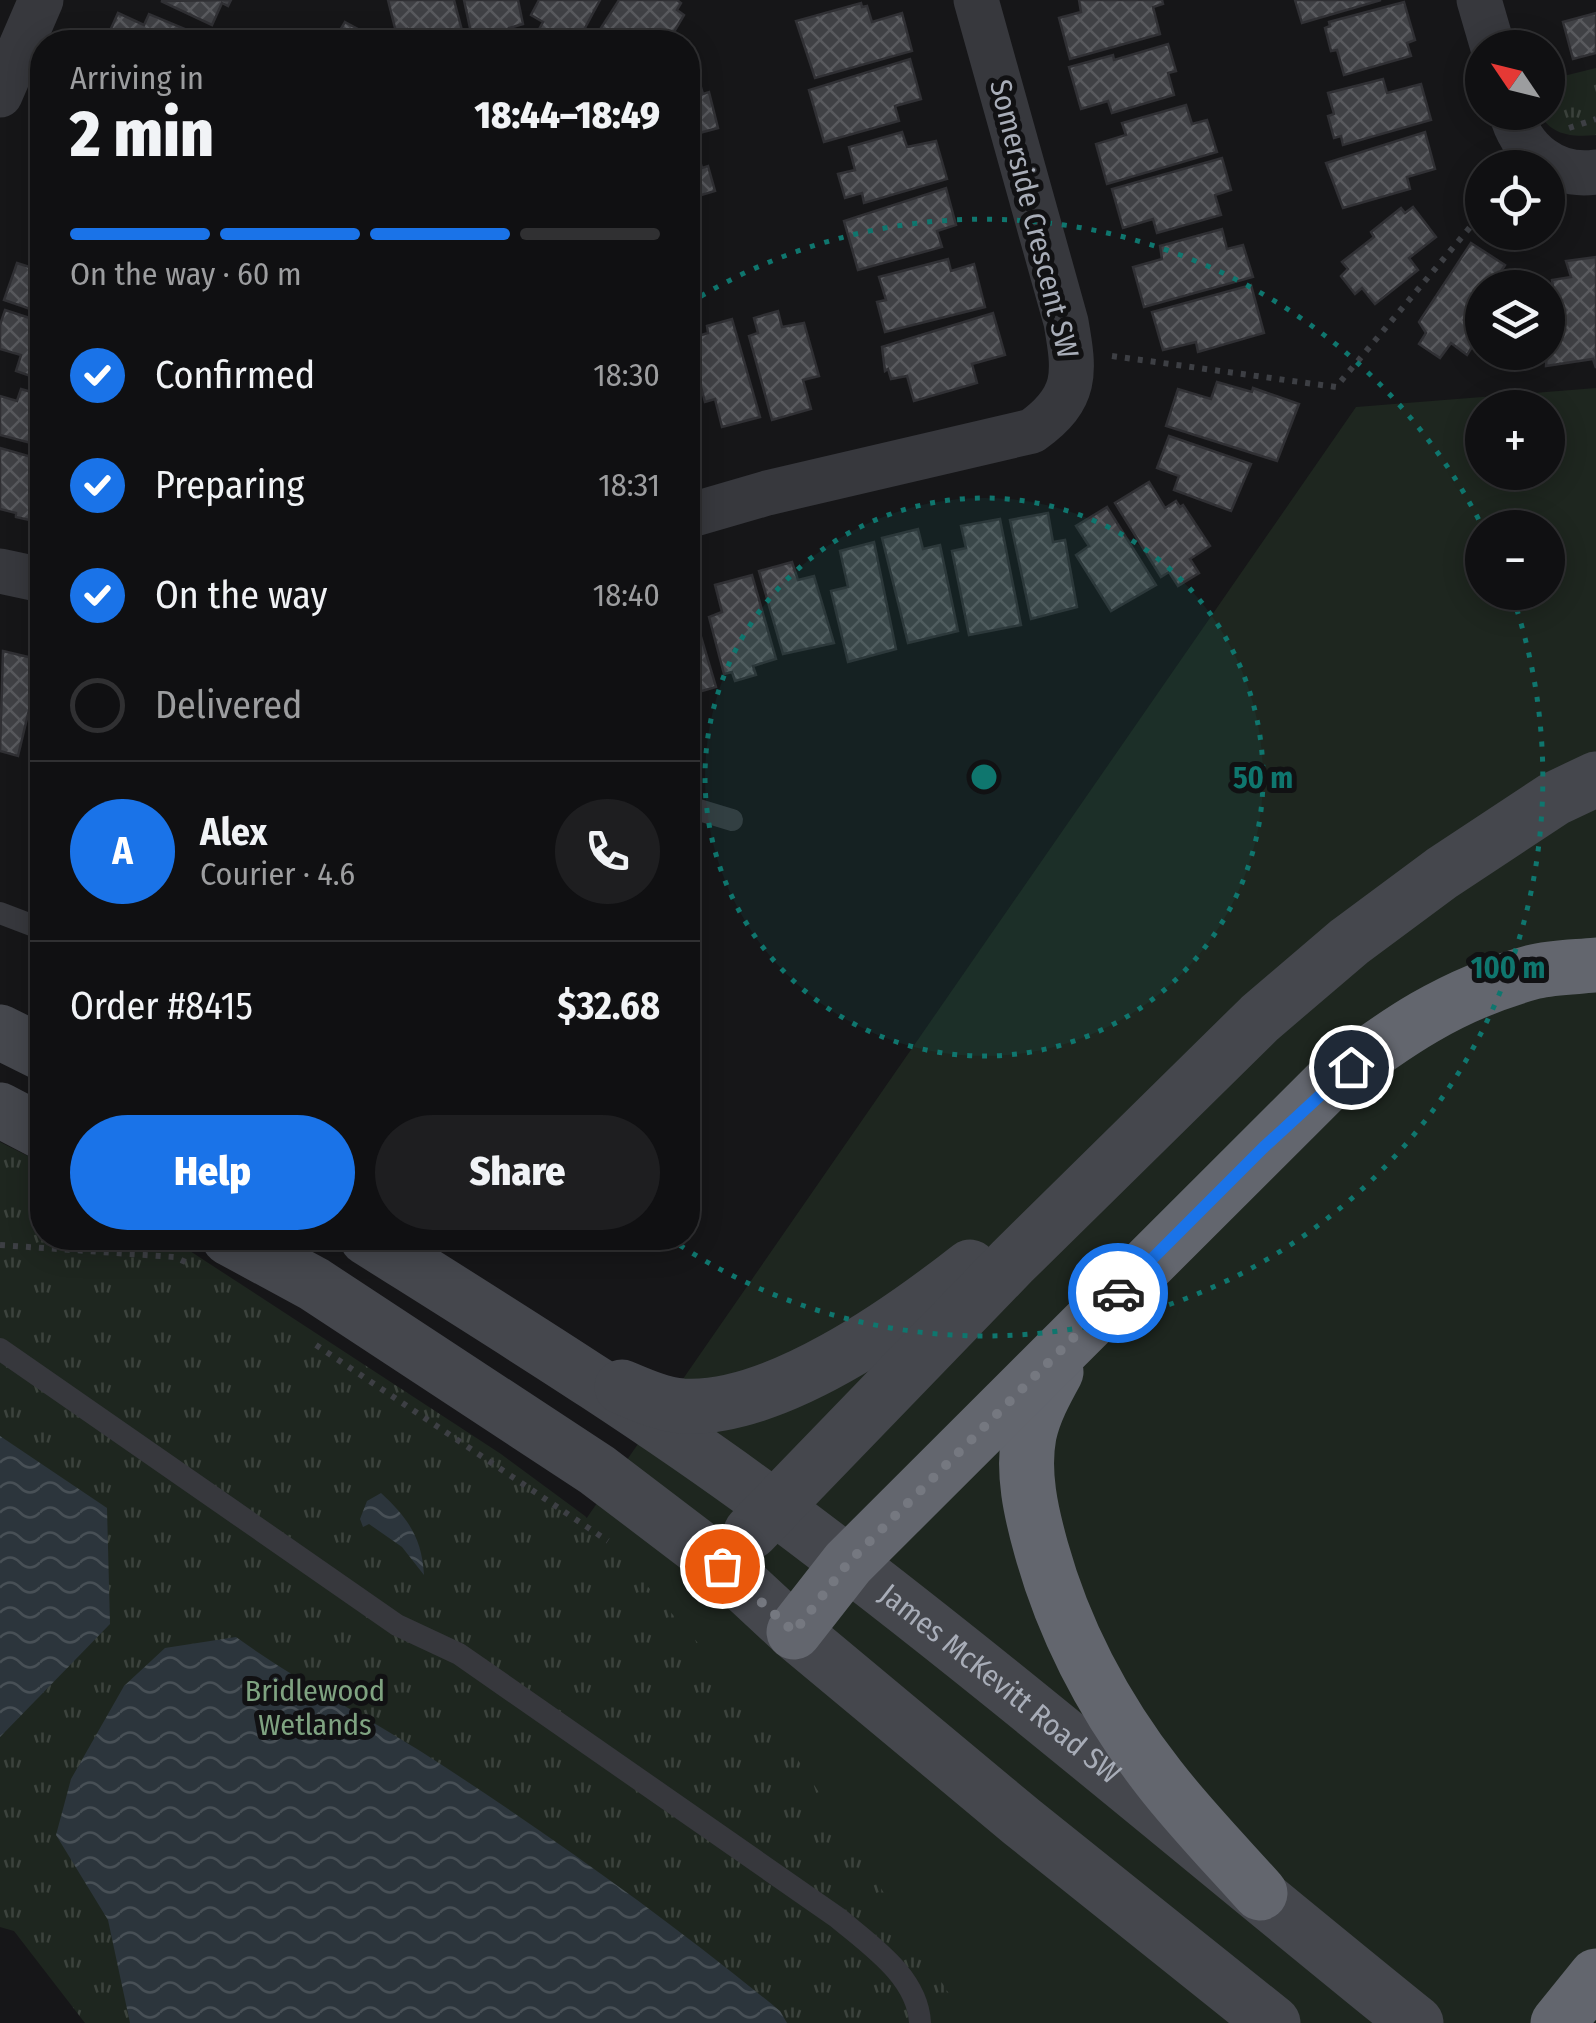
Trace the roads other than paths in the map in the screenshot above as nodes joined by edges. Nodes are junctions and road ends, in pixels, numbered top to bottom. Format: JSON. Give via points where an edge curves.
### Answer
{"nodes":[{"id":1,"x":41,"y":0,"type":"edge"},
{"id":2,"x":976,"y":0,"type":"edge"},
{"id":3,"x":1480,"y":0,"type":"edge"},
{"id":4,"x":1488,"y":30,"type":"edge"},
{"id":5,"x":0,"y":95,"type":"edge"},
{"id":6,"x":1518,"y":130,"type":"edge"},
{"id":7,"x":1596,"y":172,"type":"edge"},
{"id":8,"x":700,"y":513,"type":"edge"},
{"id":9,"x":0,"y":571,"type":"edge"},
{"id":10,"x":30,"y":577,"type":"edge"},
{"id":11,"x":1596,"y":779,"type":"edge"},
{"id":12,"x":700,"y":810,"type":"edge"},
{"id":13,"x":732,"y":820,"type":"dead end"},
{"id":14,"x":0,"y":913,"type":"edge"},
{"id":15,"x":30,"y":924,"type":"edge"},
{"id":16,"x":1596,"y":966,"type":"edge"},
{"id":17,"x":1260,"y":1018,"type":"junction"},
{"id":18,"x":0,"y":1032,"type":"edge"},
{"id":19,"x":30,"y":1046,"type":"edge"},
{"id":20,"x":0,"y":1110,"type":"edge"},
{"id":21,"x":30,"y":1126,"type":"edge"},
{"id":22,"x":386,"y":1250,"type":"edge"},
{"id":23,"x":210,"y":1252,"type":"edge"},
{"id":24,"x":1073,"y":1341,"type":"junction"},
{"id":25,"x":0,"y":1349,"type":"edge"},
{"id":26,"x":565,"y":1363,"type":"junction"},
{"id":27,"x":773,"y":1506,"type":"junction"},
{"id":28,"x":848,"y":1563,"type":"junction"},
{"id":29,"x":722,"y":1566,"type":"junction"},
{"id":30,"x":794,"y":1632,"type":"junction"},
{"id":31,"x":1260,"y":1893,"type":"junction"},
{"id":32,"x":1596,"y":1976,"type":"edge"},
{"id":33,"x":1405,"y":2014,"type":"edge"},
{"id":34,"x":920,"y":2023,"type":"edge"},
{"id":35,"x":1273,"y":2023,"type":"edge"},
{"id":36,"x":1558,"y":2023,"type":"edge"}],
"edges":[{"from":1,"to":5,"type":"street"},
{"from":2,"to":8,"type":"street","name":"Somerside Crescent SW","via":[[1071,349],[1074,368],[1060,407],[1032,431]]},
{"from":3,"to":4,"type":"street"},
{"from":6,"to":7,"type":"street","via":[[1544,161],[1572,173]]},
{"from":9,"to":10,"type":"street"},
{"from":11,"to":17,"type":"main road","via":[[1554,798],[1442,873]]},
{"from":12,"to":13,"type":"lane"},
{"from":14,"to":15,"type":"lane"},
{"from":16,"to":24,"type":"highway","via":[[1537,971],[1465,995],[1397,1032],[1315,1097]]},
{"from":17,"to":26,"type":"main road","via":[[1188,1065],[1015,1230],[929,1300],[803,1377],[739,1400],[679,1406]]},
{"from":17,"to":27,"type":"main road"},
{"from":18,"to":19,"type":"main road"},
{"from":20,"to":21,"type":"main road"},
{"from":22,"to":26,"type":"main road","name":"James McKevitt Road SW"},
{"from":23,"to":29,"type":"main road","via":[[314,1284],[596,1470]]},
{"from":24,"to":28,"type":"highway"},
{"from":24,"to":31,"type":"highway","via":[[1039,1403],[1026,1471],[1059,1608],[1099,1687],[1159,1778]]},
{"from":25,"to":34,"type":"lane","via":[[398,1625],[459,1654],[838,1918],[892,1963],[920,2010]]},
{"from":26,"to":27,"type":"main road","name":"James McKevitt Road SW"},
{"from":27,"to":28,"type":"main road","name":"James McKevitt Road SW"},
{"from":27,"to":29,"type":"main road"},
{"from":28,"to":30,"type":"highway"},
{"from":28,"to":31,"type":"main road","name":"James McKevitt Road SW"},
{"from":29,"to":30,"type":"main road"},
{"from":30,"to":35,"type":"main road"},
{"from":31,"to":33,"type":"main road","name":"James McKevitt Road SW"},
{"from":32,"to":36,"type":"highway"}]}
